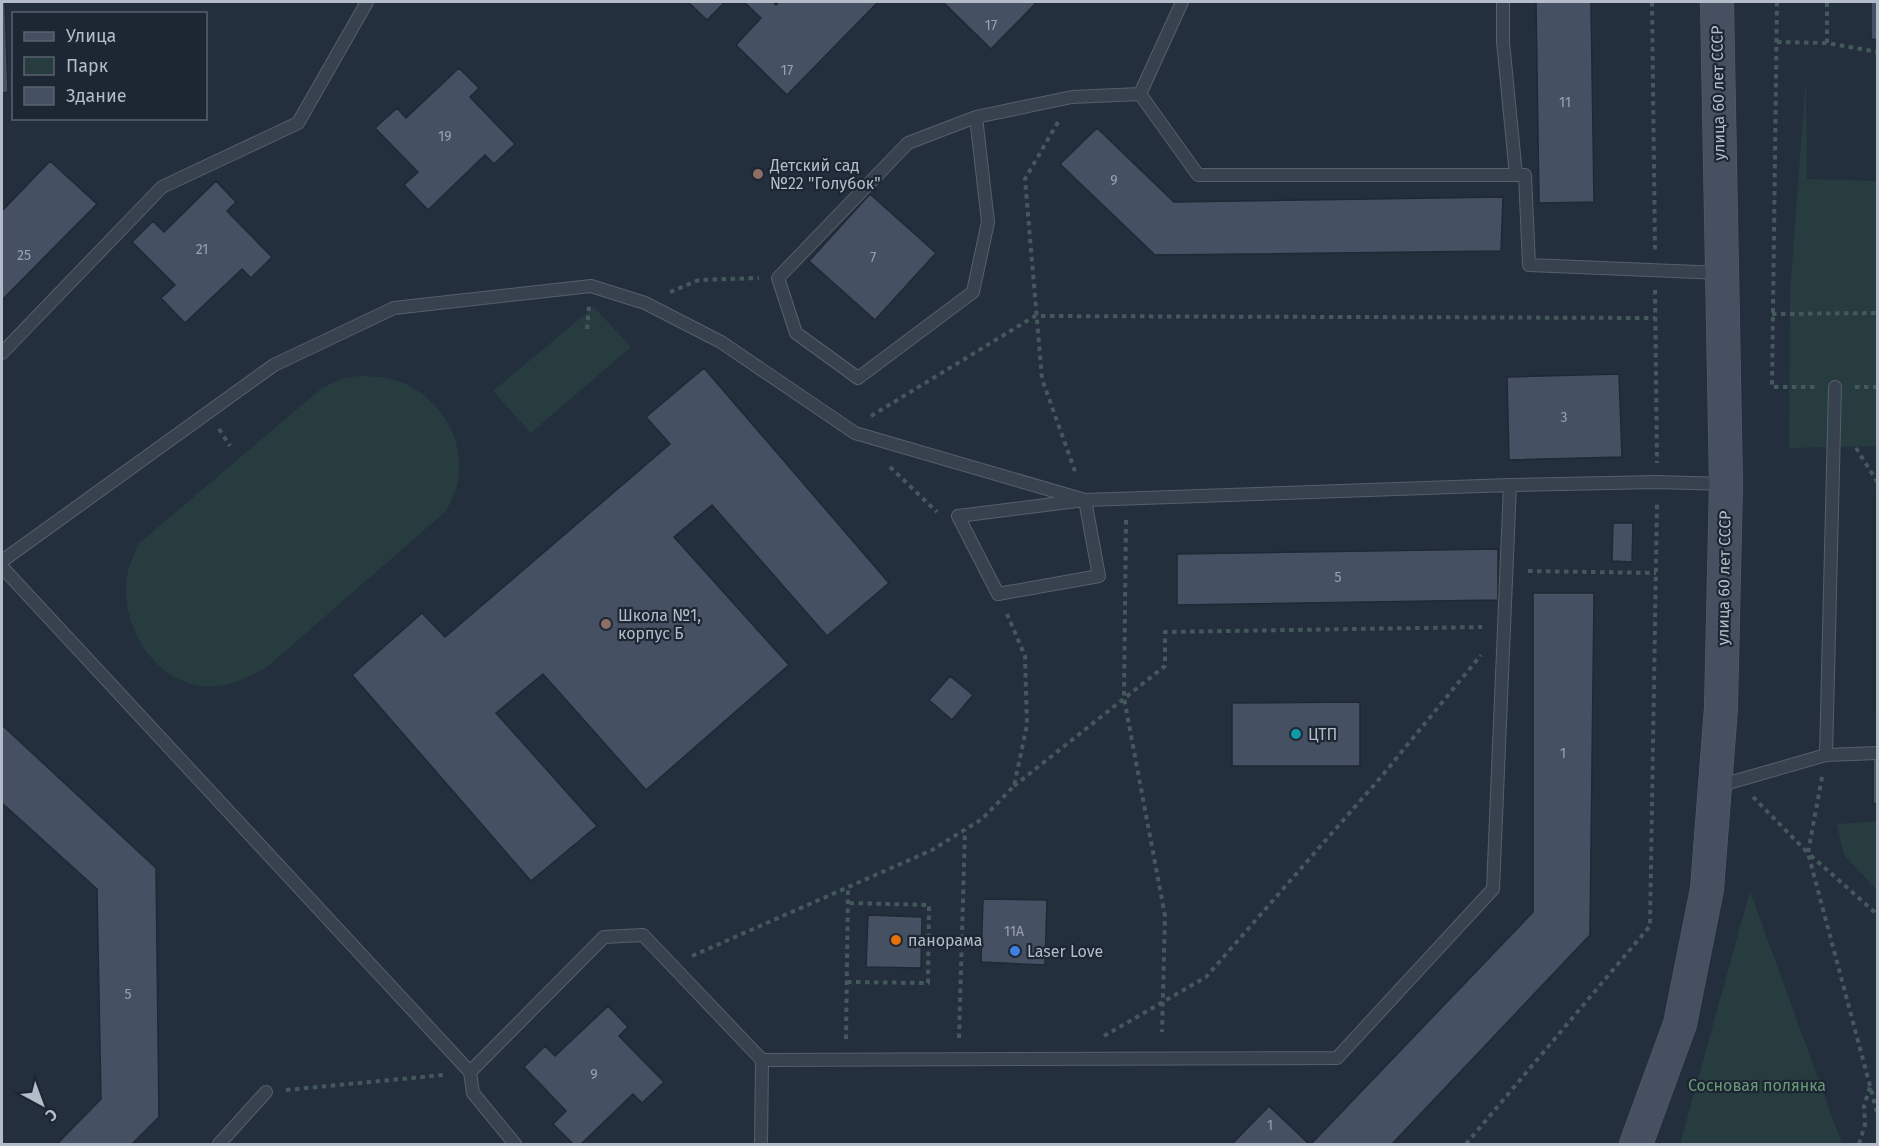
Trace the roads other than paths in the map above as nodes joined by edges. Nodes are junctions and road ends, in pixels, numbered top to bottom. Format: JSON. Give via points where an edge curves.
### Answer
{"nodes":[{"id":1,"x":367,"y":2,"type":"edge"},
{"id":2,"x":1182,"y":2,"type":"edge"},
{"id":3,"x":1503,"y":2,"type":"edge"},
{"id":4,"x":1717,"y":2,"type":"edge"},
{"id":5,"x":1140,"y":94,"type":"junction"},
{"id":6,"x":976,"y":117,"type":"junction"},
{"id":7,"x":1516,"y":175,"type":"junction"},
{"id":8,"x":1722,"y":273,"type":"junction"},
{"id":9,"x":2,"y":353,"type":"edge"},
{"id":10,"x":1835,"y":387,"type":"dead end"},
{"id":11,"x":1726,"y":484,"type":"junction"},
{"id":12,"x":1510,"y":485,"type":"junction"},
{"id":13,"x":1085,"y":500,"type":"junction"},
{"id":14,"x":2,"y":561,"type":"edge"},
{"id":15,"x":2,"y":567,"type":"edge"},
{"id":16,"x":1878,"y":753,"type":"edge"},
{"id":17,"x":1826,"y":755,"type":"junction"},
{"id":18,"x":1726,"y":784,"type":"junction"},
{"id":19,"x":762,"y":1060,"type":"junction"},
{"id":20,"x":470,"y":1072,"type":"junction"},
{"id":21,"x":266,"y":1092,"type":"road end"},
{"id":22,"x":219,"y":1144,"type":"edge"},
{"id":23,"x":515,"y":1144,"type":"edge"},
{"id":24,"x":761,"y":1144,"type":"edge"},
{"id":25,"x":1636,"y":1144,"type":"edge"}],
"edges":[{"from":1,"to":9,"type":"lane","via":[[298,123],[162,187]]},
{"from":2,"to":5,"type":"lane"},
{"from":3,"to":7,"type":"lane"},
{"from":4,"to":8,"type":"street","name":"улица 60 лет СССР"},
{"from":5,"to":6,"type":"lane","via":[[1072,97]]},
{"from":5,"to":7,"type":"lane","via":[[1198,175]]},
{"from":6,"to":6,"type":"lane","via":[[909,143],[778,278],[796,333],[858,378],[973,292],[988,222]]},
{"from":7,"to":8,"type":"lane","via":[[1525,175],[1529,265]]},
{"from":8,"to":11,"type":"street","name":"улица 60 лет СССР"},
{"from":10,"to":17,"type":"lane"},
{"from":11,"to":12,"type":"lane"},
{"from":11,"to":18,"type":"street","name":"улица 60 лет СССР","via":[[1721,708]]},
{"from":12,"to":13,"type":"lane"},
{"from":12,"to":19,"type":"lane","via":[[1493,888],[1337,1058]]},
{"from":13,"to":13,"type":"lane","via":[[958,516],[998,594],[1099,576]]},
{"from":13,"to":14,"type":"lane","via":[[853,431],[720,342],[645,303],[591,286],[394,308],[274,365]]},
{"from":15,"to":20,"type":"lane"},
{"from":16,"to":17,"type":"lane"},
{"from":17,"to":18,"type":"lane"},
{"from":18,"to":25,"type":"street","name":"улица 60 лет СССР","via":[[1680,1024]]},
{"from":19,"to":20,"type":"lane","via":[[643,935],[604,937]]},
{"from":19,"to":24,"type":"lane"},
{"from":20,"to":23,"type":"lane","via":[[473,1094]]},
{"from":21,"to":22,"type":"lane"}]}
